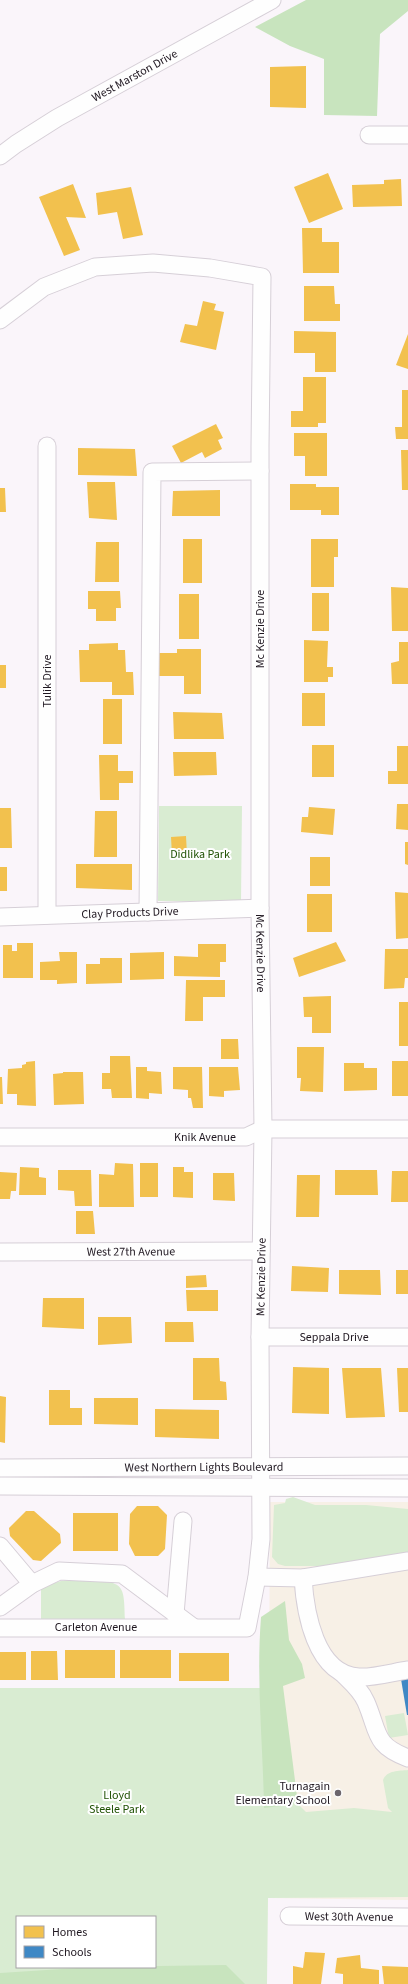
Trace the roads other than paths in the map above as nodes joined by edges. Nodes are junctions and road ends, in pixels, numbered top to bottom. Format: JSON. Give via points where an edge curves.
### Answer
{"nodes":[{"id":1,"x":272,"y":0,"type":"edge"},
{"id":2,"x":369,"y":135,"type":"dead end"},
{"id":3,"x":408,"y":135,"type":"edge"},
{"id":4,"x":0,"y":156,"type":"edge"},
{"id":5,"x":0,"y":320,"type":"edge"},
{"id":6,"x":47,"y":446,"type":"dead end"},
{"id":7,"x":260,"y":471,"type":"junction"},
{"id":8,"x":260,"y":908,"type":"junction"},
{"id":9,"x":148,"y":912,"type":"junction"},
{"id":10,"x":47,"y":915,"type":"junction"},
{"id":11,"x":0,"y":917,"type":"edge"},
{"id":12,"x":263,"y":1129,"type":"junction"},
{"id":13,"x":408,"y":1129,"type":"edge"},
{"id":14,"x":0,"y":1137,"type":"edge"},
{"id":15,"x":261,"y":1251,"type":"junction"},
{"id":16,"x":0,"y":1252,"type":"edge"},
{"id":17,"x":260,"y":1337,"type":"junction"},
{"id":18,"x":408,"y":1337,"type":"edge"},
{"id":19,"x":261,"y":1466,"type":"junction"},
{"id":20,"x":408,"y":1466,"type":"edge"},
{"id":21,"x":0,"y":1468,"type":"edge"},
{"id":22,"x":0,"y":1486,"type":"edge"},
{"id":23,"x":261,"y":1487,"type":"junction"},
{"id":24,"x":408,"y":1488,"type":"edge"},
{"id":25,"x":183,"y":1521,"type":"dead end"},
{"id":26,"x":0,"y":1546,"type":"edge"},
{"id":27,"x":408,"y":1560,"type":"edge"},
{"id":28,"x":257,"y":1577,"type":"junction"},
{"id":29,"x":303,"y":1578,"type":"junction"},
{"id":30,"x":32,"y":1584,"type":"junction"},
{"id":31,"x":0,"y":1607,"type":"edge"},
{"id":32,"x":175,"y":1614,"type":"junction"},
{"id":33,"x":193,"y":1627,"type":"junction"},
{"id":34,"x":0,"y":1628,"type":"edge"},
{"id":35,"x":247,"y":1628,"type":"joint"},
{"id":36,"x":408,"y":1670,"type":"edge"},
{"id":37,"x":342,"y":1673,"type":"junction"},
{"id":38,"x":408,"y":1758,"type":"edge"},
{"id":39,"x":289,"y":1916,"type":"dead end"},
{"id":40,"x":408,"y":1917,"type":"edge"}],
"edges":[{"from":1,"to":4,"type":"street","name":"West Marston Drive","via":[[57,118]]},
{"from":2,"to":3,"type":"street"},
{"from":5,"to":7,"type":"street","name":"Mc Kenzie Drive","via":[[44,287],[95,267],[153,263],[210,268],[262,277]]},
{"from":6,"to":10,"type":"street","name":"Tulik Drive"},
{"from":7,"to":8,"type":"street","name":"Mc Kenzie Drive"},
{"from":7,"to":9,"type":"street","via":[[152,472]]},
{"from":8,"to":9,"type":"street","name":"Clay Products Drive"},
{"from":8,"to":12,"type":"street","name":"Mc Kenzie Drive"},
{"from":9,"to":10,"type":"street","name":"Clay Products Drive"},
{"from":10,"to":11,"type":"street","name":"Clay Products Drive"},
{"from":12,"to":13,"type":"street","name":"Knik Avenue"},
{"from":12,"to":14,"type":"street","name":"Knik Avenue","via":[[246,1137]]},
{"from":12,"to":15,"type":"street","name":"Mc Kenzie Drive"},
{"from":15,"to":16,"type":"street","name":"West 27th Avenue"},
{"from":15,"to":17,"type":"street","name":"Mc Kenzie Drive"},
{"from":17,"to":18,"type":"street","name":"Seppala Drive"},
{"from":17,"to":19,"type":"street","name":"Mc Kenzie Drive"},
{"from":19,"to":20,"type":"street","name":"West Northern Lights Boulevard"},
{"from":19,"to":21,"type":"street","name":"West Northern Lights Boulevard"},
{"from":19,"to":23,"type":"street","name":"Mc Kenzie Drive"},
{"from":22,"to":23,"type":"street","name":"West Northern Lights Boulevard"},
{"from":23,"to":24,"type":"street","name":"West Northern Lights Boulevard"},
{"from":23,"to":28,"type":"street","name":"Mc Kenzie Drive","via":[[261,1539]]},
{"from":25,"to":32,"type":"street"},
{"from":26,"to":30,"type":"street"},
{"from":27,"to":29,"type":"street"},
{"from":28,"to":29,"type":"street"},
{"from":28,"to":35,"type":"street","name":"Mc Kenzie Drive"},
{"from":29,"to":37,"type":"street","via":[[305,1607],[312,1631],[318,1645]]},
{"from":30,"to":31,"type":"street"},
{"from":30,"to":32,"type":"street","via":[[59,1571],[122,1574]]},
{"from":32,"to":33,"type":"street"},
{"from":33,"to":34,"type":"street","name":"Carleton Avenue"},
{"from":33,"to":35,"type":"street","name":"Carleton Avenue"},
{"from":36,"to":37,"type":"street","via":[[359,1677]]},
{"from":37,"to":38,"type":"street","via":[[366,1701],[381,1742],[392,1752]]},
{"from":39,"to":40,"type":"street","name":"West 30th Avenue"}]}
